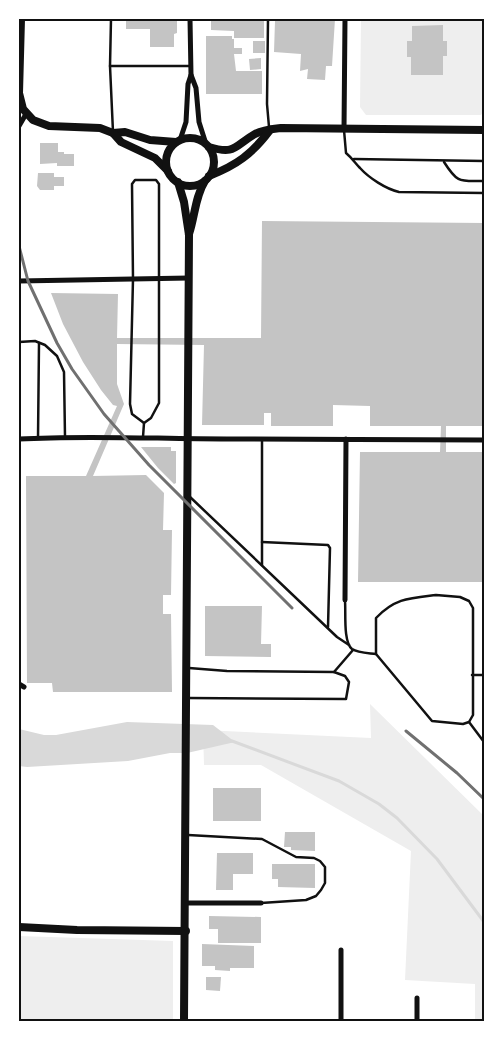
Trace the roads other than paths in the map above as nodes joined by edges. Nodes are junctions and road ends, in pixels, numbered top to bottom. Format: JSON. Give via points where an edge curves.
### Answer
{"nodes":[{"id":1,"x":21,"y":19,"type":"edge"},
{"id":2,"x":111,"y":19,"type":"edge"},
{"id":3,"x":190,"y":19,"type":"edge"},
{"id":4,"x":268,"y":19,"type":"edge"},
{"id":5,"x":345,"y":19,"type":"edge"},
{"id":6,"x":110,"y":66,"type":"junction"},
{"id":7,"x":191,"y":66,"type":"junction"},
{"id":8,"x":191,"y":74,"type":"junction"},
{"id":9,"x":26,"y":114,"type":"junction"},
{"id":10,"x":19,"y":126,"type":"edge"},
{"id":11,"x":344,"y":129,"type":"junction"},
{"id":12,"x":270,"y":130,"type":"junction"},
{"id":13,"x":484,"y":130,"type":"edge"},
{"id":14,"x":113,"y":133,"type":"junction"},
{"id":15,"x":178,"y":141,"type":"junction"},
{"id":16,"x":207,"y":145,"type":"junction"},
{"id":17,"x":354,"y":159,"type":"junction"},
{"id":18,"x":484,"y":161,"type":"edge"},
{"id":19,"x":444,"y":162,"type":"junction"},
{"id":20,"x":168,"y":171,"type":"junction"},
{"id":21,"x":207,"y":178,"type":"junction"},
{"id":22,"x":178,"y":182,"type":"junction"},
{"id":23,"x":484,"y":182,"type":"edge"},
{"id":24,"x":484,"y":193,"type":"edge"},
{"id":25,"x":189,"y":235,"type":"junction"},
{"id":26,"x":160,"y":278,"type":"junction"},
{"id":27,"x":189,"y":278,"type":"junction"},
{"id":28,"x":133,"y":279,"type":"junction"},
{"id":29,"x":19,"y":281,"type":"edge"},
{"id":30,"x":19,"y":342,"type":"edge"},
{"id":31,"x":39,"y":342,"type":"junction"},
{"id":32,"x":144,"y":423,"type":"junction"},
{"id":33,"x":65,"y":437,"type":"junction"},
{"id":34,"x":19,"y":438,"type":"edge"},
{"id":35,"x":38,"y":438,"type":"junction"},
{"id":36,"x":142,"y":438,"type":"junction"},
{"id":37,"x":188,"y":439,"type":"junction"},
{"id":38,"x":262,"y":439,"type":"junction"},
{"id":39,"x":346,"y":439,"type":"junction"},
{"id":40,"x":484,"y":440,"type":"edge"},
{"id":41,"x":188,"y":495,"type":"junction"},
{"id":42,"x":262,"y":542,"type":"junction"},
{"id":43,"x":262,"y":565,"type":"junction"},
{"id":44,"x":345,"y":600,"type":"joint"},
{"id":45,"x":328,"y":628,"type":"junction"},
{"id":46,"x":349,"y":645,"type":"junction"},
{"id":47,"x":353,"y":650,"type":"junction"},
{"id":48,"x":376,"y":654,"type":"junction"},
{"id":49,"x":187,"y":668,"type":"junction"},
{"id":50,"x":334,"y":672,"type":"junction"},
{"id":51,"x":472,"y":675,"type":"junction"},
{"id":52,"x":484,"y":675,"type":"edge"},
{"id":53,"x":187,"y":698,"type":"junction"},
{"id":54,"x":469,"y":722,"type":"junction"},
{"id":55,"x":484,"y":742,"type":"edge"},
{"id":56,"x":186,"y":834,"type":"junction"},
{"id":57,"x":186,"y":902,"type":"junction"},
{"id":58,"x":261,"y":903,"type":"joint"},
{"id":59,"x":19,"y":927,"type":"edge"},
{"id":60,"x":186,"y":931,"type":"junction"},
{"id":61,"x":341,"y":950,"type":"dead end"},
{"id":62,"x":417,"y":998,"type":"dead end"},
{"id":63,"x":184,"y":1021,"type":"edge"},
{"id":64,"x":341,"y":1021,"type":"edge"},
{"id":65,"x":417,"y":1021,"type":"edge"}],
"edges":[{"from":1,"to":9,"type":"main road","via":[[19,93]]},
{"from":2,"to":6,"type":"lane"},
{"from":3,"to":7,"type":"street"},
{"from":4,"to":12,"type":"lane","via":[[267,104]]},
{"from":5,"to":11,"type":"street"},
{"from":6,"to":7,"type":"lane"},
{"from":6,"to":14,"type":"lane"},
{"from":7,"to":8,"type":"street"},
{"from":8,"to":15,"type":"street","via":[[186,122]]},
{"from":8,"to":16,"type":"street","via":[[196,88],[198,122]]},
{"from":9,"to":10,"type":"street"},
{"from":9,"to":14,"type":"main road","via":[[49,126],[100,128]]},
{"from":11,"to":12,"type":"main road"},
{"from":11,"to":13,"type":"main road"},
{"from":11,"to":17,"type":"lane","via":[[346,153]]},
{"from":12,"to":16,"type":"main road","via":[[256,133],[228,151]]},
{"from":12,"to":21,"type":"main road","via":[[236,164]]},
{"from":14,"to":15,"type":"main road"},
{"from":14,"to":20,"type":"main road","via":[[121,142],[155,158]]},
{"from":15,"to":16,"type":"main road","via":[[193,138]]},
{"from":15,"to":20,"type":"main road","via":[[169,150]]},
{"from":16,"to":21,"type":"main road","via":[[214,165]]},
{"from":17,"to":19,"type":"lane"},
{"from":17,"to":24,"type":"lane","via":[[360,168],[391,190]]},
{"from":18,"to":19,"type":"lane"},
{"from":19,"to":23,"type":"lane","via":[[454,178]]},
{"from":20,"to":22,"type":"main road"},
{"from":21,"to":22,"type":"main road","via":[[192,186]]},
{"from":21,"to":25,"type":"main road","via":[[197,198]]},
{"from":22,"to":25,"type":"main road"},
{"from":25,"to":27,"type":"main road"},
{"from":26,"to":27,"type":"street"},
{"from":26,"to":28,"type":"street"},
{"from":26,"to":28,"type":"lane","via":[[159,184],[156,180],[135,180],[132,184]]},
{"from":26,"to":32,"type":"lane","via":[[159,403],[151,418]]},
{"from":27,"to":37,"type":"main road"},
{"from":28,"to":29,"type":"street"},
{"from":28,"to":32,"type":"lane","via":[[130,404],[132,414]]},
{"from":30,"to":31,"type":"lane"},
{"from":31,"to":33,"type":"lane","via":[[56,356],[64,372]]},
{"from":31,"to":35,"type":"lane"},
{"from":32,"to":36,"type":"lane"},
{"from":33,"to":35,"type":"street"},
{"from":33,"to":36,"type":"street"},
{"from":34,"to":35,"type":"street"},
{"from":36,"to":37,"type":"street"},
{"from":37,"to":38,"type":"street"},
{"from":37,"to":41,"type":"main road"},
{"from":38,"to":39,"type":"street"},
{"from":38,"to":42,"type":"lane"},
{"from":39,"to":40,"type":"street"},
{"from":39,"to":44,"type":"street"},
{"from":41,"to":43,"type":"lane"},
{"from":41,"to":49,"type":"main road"},
{"from":42,"to":43,"type":"lane"},
{"from":42,"to":45,"type":"lane","via":[[328,545]]},
{"from":43,"to":45,"type":"lane"},
{"from":44,"to":46,"type":"lane"},
{"from":45,"to":46,"type":"lane"},
{"from":46,"to":47,"type":"lane"},
{"from":47,"to":48,"type":"lane"},
{"from":47,"to":50,"type":"lane"},
{"from":48,"to":51,"type":"lane","via":[[376,618],[387,607],[405,599],[436,595],[460,597],[469,601],[473,608]]},
{"from":48,"to":54,"type":"lane","via":[[432,721]]},
{"from":49,"to":50,"type":"lane","via":[[227,672]]},
{"from":49,"to":53,"type":"main road"},
{"from":50,"to":53,"type":"lane","via":[[348,680],[346,699]]},
{"from":51,"to":52,"type":"lane"},
{"from":51,"to":54,"type":"lane","via":[[473,715]]},
{"from":53,"to":56,"type":"main road"},
{"from":54,"to":55,"type":"lane"},
{"from":56,"to":57,"type":"main road"},
{"from":56,"to":58,"type":"lane","via":[[262,839],[296,857],[314,858],[325,867],[325,883],[316,896],[306,900]]},
{"from":57,"to":58,"type":"street"},
{"from":57,"to":60,"type":"main road"},
{"from":59,"to":60,"type":"main road"},
{"from":60,"to":63,"type":"main road"},
{"from":61,"to":64,"type":"street"},
{"from":62,"to":65,"type":"street"}]}
